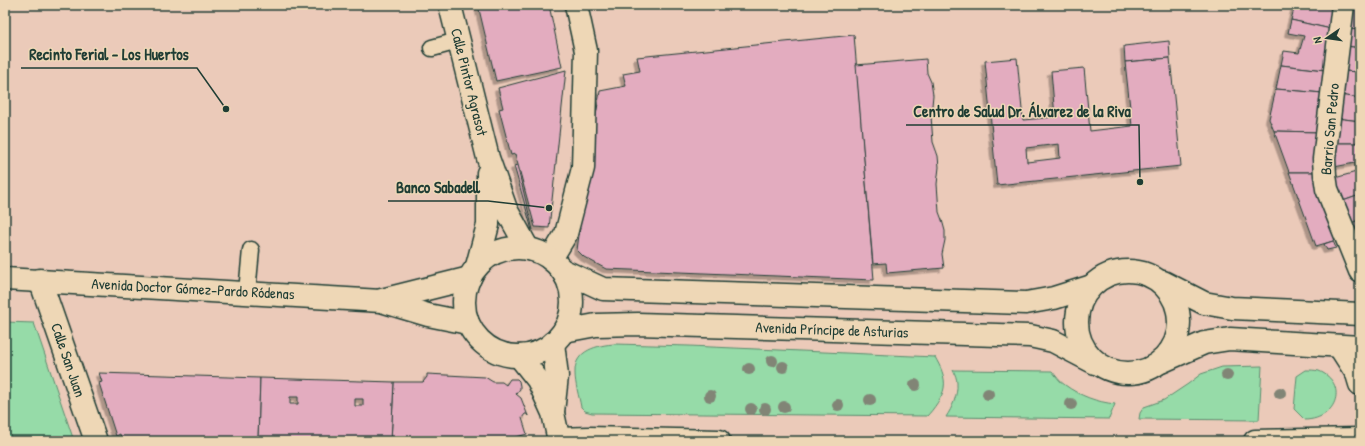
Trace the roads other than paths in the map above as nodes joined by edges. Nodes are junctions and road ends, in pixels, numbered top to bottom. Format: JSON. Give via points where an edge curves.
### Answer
{"nodes":[{"id":1,"x":450,"y":5,"type":"edge"},
{"id":2,"x":576,"y":5,"type":"edge"},
{"id":3,"x":1343,"y":5,"type":"edge"},
{"id":4,"x":458,"y":41,"type":"junction"},
{"id":5,"x":432,"y":48,"type":"dead end"},
{"id":6,"x":488,"y":158,"type":"junction"},
{"id":7,"x":528,"y":248,"type":"junction"},
{"id":8,"x":251,"y":250,"type":"dead end"},
{"id":9,"x":557,"y":265,"type":"junction"},
{"id":10,"x":1360,"y":271,"type":"edge"},
{"id":11,"x":474,"y":272,"type":"junction"},
{"id":12,"x":5,"y":279,"type":"edge"},
{"id":13,"x":1156,"y":279,"type":"junction"},
{"id":14,"x":40,"y":280,"type":"junction"},
{"id":15,"x":1089,"y":288,"type":"junction"},
{"id":16,"x":247,"y":292,"type":"junction"},
{"id":17,"x":381,"y":301,"type":"junction"},
{"id":18,"x":1360,"y":314,"type":"edge"},
{"id":19,"x":468,"y":323,"type":"junction"},
{"id":20,"x":559,"y":337,"type":"junction"},
{"id":21,"x":1350,"y":347,"type":"edge"},
{"id":22,"x":519,"y":356,"type":"junction"},
{"id":23,"x":1161,"y":362,"type":"junction"},
{"id":24,"x":1095,"y":363,"type":"junction"},
{"id":25,"x":1360,"y":384,"type":"edge"},
{"id":26,"x":553,"y":413,"type":"junction"},
{"id":27,"x":1360,"y":439,"type":"edge"},
{"id":28,"x":558,"y":440,"type":"edge"},
{"id":29,"x":96,"y":441,"type":"edge"},
{"id":30,"x":719,"y":441,"type":"edge"},
{"id":31,"x":1255,"y":441,"type":"edge"}],
"edges":[{"from":1,"to":4,"type":"street","name":"Calle Pintor Agrasot"},
{"from":2,"to":9,"type":"street","via":[[586,51],[583,168]]},
{"from":3,"to":10,"type":"street","name":"Barrio San Pedro","via":[[1324,175],[1327,189]]},
{"from":4,"to":5,"type":"lane"},
{"from":4,"to":6,"type":"street","name":"Calle Pintor Agrasot"},
{"from":6,"to":7,"type":"street","name":"Calle Pintor Agrasot","via":[[506,209]]},
{"from":6,"to":11,"type":"street","name":"Calle Pintor Agrasot","via":[[488,225]]},
{"from":7,"to":9,"type":"street","via":[[540,252]]},
{"from":7,"to":11,"type":"street","via":[[510,248],[492,254]]},
{"from":8,"to":16,"type":"lane"},
{"from":9,"to":15,"type":"street","via":[[578,279],[603,288],[673,292],[1026,303]]},
{"from":9,"to":20,"type":"street","via":[[570,284],[572,300],[570,317]]},
{"from":11,"to":17,"type":"street","name":"Avenida Doctor Gómez-Pardo Ródenas"},
{"from":11,"to":19,"type":"street","via":[[465,292],[464,308]]},
{"from":12,"to":14,"type":"street","name":"Avenida Doctor Gómez-Pardo Ródenas"},
{"from":13,"to":15,"type":"street","via":[[1129,270],[1107,275]]},
{"from":13,"to":18,"type":"street","via":[[1204,303],[1232,308]]},
{"from":13,"to":23,"type":"street","via":[[1167,288],[1174,300],[1179,326],[1170,352]]},
{"from":14,"to":16,"type":"street","name":"Avenida Doctor Gómez-Pardo Ródenas"},
{"from":14,"to":29,"type":"street","name":"Calle San Juan"},
{"from":15,"to":24,"type":"street","via":[[1080,302],[1076,318],[1077,335],[1084,350]]},
{"from":16,"to":17,"type":"street","name":"Avenida Doctor Gómez-Pardo Ródenas"},
{"from":17,"to":19,"type":"street","name":"Avenida Doctor Gómez-Pardo Ródenas","via":[[428,315]]},
{"from":19,"to":22,"type":"street","via":[[476,336],[488,347],[503,354]]},
{"from":20,"to":22,"type":"street","via":[[543,350]]},
{"from":20,"to":24,"type":"street","name":"Avenida Príncipe de Asturias","via":[[596,325],[638,324],[1030,336],[1053,341]]},
{"from":20,"to":26,"type":"street"},
{"from":21,"to":23,"type":"street","via":[[1230,339],[1204,343]]},
{"from":21,"to":25,"type":"street"},
{"from":22,"to":26,"type":"street","via":[[538,380]]},
{"from":23,"to":24,"type":"street","via":[[1146,371],[1128,374],[1110,372]]},
{"from":26,"to":28,"type":"street"},
{"from":27,"to":31,"type":"street"},
{"from":28,"to":30,"type":"street","via":[[589,438]]}]}
